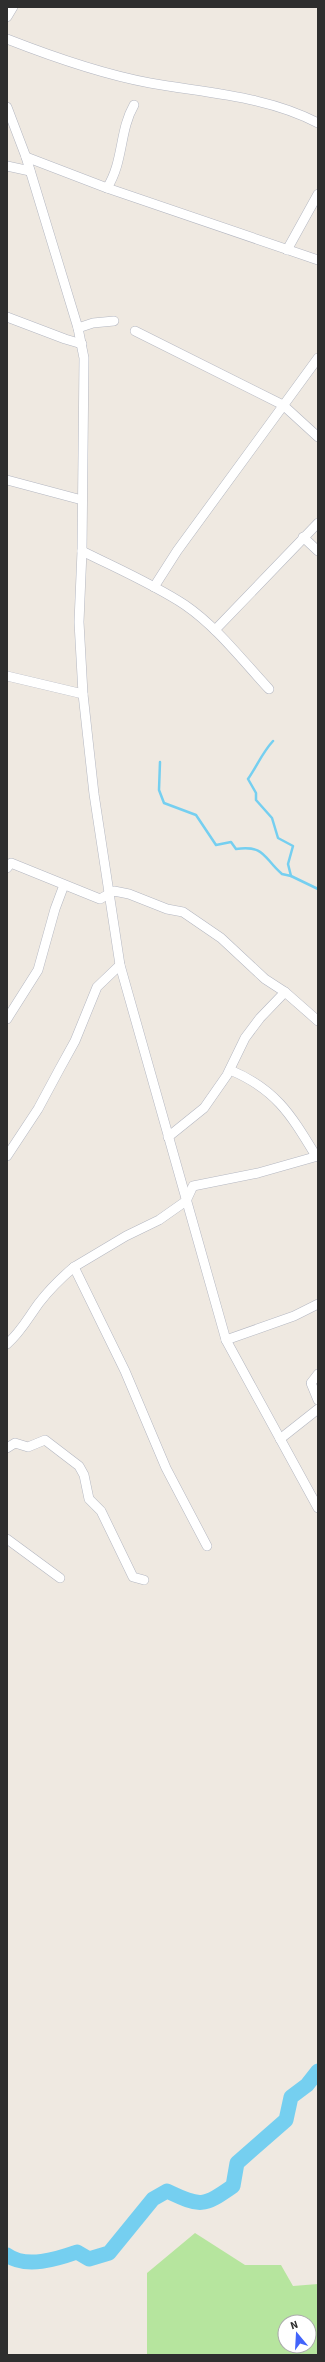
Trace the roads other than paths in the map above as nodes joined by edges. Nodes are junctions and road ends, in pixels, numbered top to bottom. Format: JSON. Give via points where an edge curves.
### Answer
{"nodes":[{"id":1,"x":14,"y":7,"type":"edge"},
{"id":2,"x":7,"y":17,"type":"edge"},
{"id":3,"x":7,"y":39,"type":"edge"},
{"id":4,"x":134,"y":105,"type":"dead end"},
{"id":5,"x":7,"y":107,"type":"edge"},
{"id":6,"x":318,"y":123,"type":"edge"},
{"id":7,"x":26,"y":157,"type":"junction"},
{"id":8,"x":7,"y":166,"type":"edge"},
{"id":9,"x":30,"y":171,"type":"junction"},
{"id":10,"x":107,"y":188,"type":"junction"},
{"id":11,"x":318,"y":194,"type":"edge"},
{"id":12,"x":288,"y":250,"type":"junction"},
{"id":13,"x":318,"y":260,"type":"edge"},
{"id":14,"x":7,"y":317,"type":"edge"},
{"id":15,"x":114,"y":321,"type":"dead end"},
{"id":16,"x":78,"y":328,"type":"junction"},
{"id":17,"x":135,"y":331,"type":"dead end"},
{"id":18,"x":82,"y":344,"type":"junction"},
{"id":19,"x":318,"y":358,"type":"edge"},
{"id":20,"x":314,"y":372,"type":"edge"},
{"id":21,"x":283,"y":405,"type":"junction"},
{"id":22,"x":318,"y":437,"type":"edge"},
{"id":23,"x":7,"y":480,"type":"edge"},
{"id":24,"x":82,"y":500,"type":"junction"},
{"id":25,"x":318,"y":523,"type":"edge"},
{"id":26,"x":303,"y":537,"type":"junction"},
{"id":27,"x":82,"y":551,"type":"junction"},
{"id":28,"x":318,"y":551,"type":"edge"},
{"id":29,"x":154,"y":587,"type":"junction"},
{"id":30,"x":215,"y":630,"type":"junction"},
{"id":31,"x":7,"y":676,"type":"edge"},
{"id":32,"x":269,"y":689,"type":"dead end"},
{"id":33,"x":83,"y":694,"type":"junction"},
{"id":34,"x":8,"y":863,"type":"edge"},
{"id":35,"x":64,"y":885,"type":"junction"},
{"id":36,"x":109,"y":895,"type":"junction"},
{"id":37,"x":120,"y":965,"type":"junction"},
{"id":38,"x":285,"y":992,"type":"junction"},
{"id":39,"x":7,"y":1018,"type":"edge"},
{"id":40,"x":318,"y":1021,"type":"edge"},
{"id":41,"x":230,"y":1070,"type":"junction"},
{"id":42,"x":168,"y":1137,"type":"junction"},
{"id":43,"x":7,"y":1156,"type":"edge"},
{"id":44,"x":317,"y":1156,"type":"edge"},
{"id":45,"x":186,"y":1201,"type":"junction"},
{"id":46,"x":74,"y":1267,"type":"junction"},
{"id":47,"x":318,"y":1304,"type":"edge"},
{"id":48,"x":226,"y":1340,"type":"junction"},
{"id":49,"x":7,"y":1344,"type":"edge"},
{"id":50,"x":318,"y":1374,"type":"edge"},
{"id":51,"x":318,"y":1400,"type":"edge"},
{"id":52,"x":318,"y":1408,"type":"edge"},
{"id":53,"x":280,"y":1439,"type":"junction"},
{"id":54,"x":7,"y":1448,"type":"edge"},
{"id":55,"x":318,"y":1508,"type":"edge"},
{"id":56,"x":7,"y":1539,"type":"edge"},
{"id":57,"x":207,"y":1546,"type":"dead end"},
{"id":58,"x":60,"y":1578,"type":"dead end"},
{"id":59,"x":144,"y":1580,"type":"dead end"}],
"edges":[{"from":1,"to":2,"type":"street"},
{"from":3,"to":6,"type":"street","via":[[110,74],[234,96],[297,112]]},
{"from":4,"to":10,"type":"street","via":[[127,117],[123,148],[114,177]]},
{"from":5,"to":7,"type":"street"},
{"from":7,"to":9,"type":"street"},
{"from":7,"to":10,"type":"street"},
{"from":8,"to":9,"type":"street"},
{"from":9,"to":16,"type":"street"},
{"from":10,"to":12,"type":"street"},
{"from":11,"to":12,"type":"street"},
{"from":12,"to":13,"type":"street"},
{"from":14,"to":18,"type":"street"},
{"from":15,"to":16,"type":"street","via":[[93,323]]},
{"from":16,"to":18,"type":"street"},
{"from":17,"to":21,"type":"street"},
{"from":18,"to":24,"type":"street"},
{"from":19,"to":20,"type":"street"},
{"from":20,"to":21,"type":"street"},
{"from":21,"to":22,"type":"street"},
{"from":21,"to":29,"type":"street","via":[[177,551]]},
{"from":23,"to":24,"type":"street"},
{"from":24,"to":27,"type":"street"},
{"from":25,"to":26,"type":"street"},
{"from":26,"to":28,"type":"street"},
{"from":26,"to":30,"type":"street","via":[[255,591]]},
{"from":27,"to":29,"type":"street"},
{"from":27,"to":33,"type":"street","via":[[78,622]]},
{"from":29,"to":30,"type":"street","via":[[185,606]]},
{"from":30,"to":32,"type":"street"},
{"from":31,"to":33,"type":"street"},
{"from":33,"to":36,"type":"street"},
{"from":34,"to":35,"type":"street"},
{"from":35,"to":36,"type":"street","via":[[100,899]]},
{"from":35,"to":39,"type":"street","via":[[38,970]]},
{"from":36,"to":37,"type":"street"},
{"from":36,"to":38,"type":"street","via":[[114,891],[130,894],[167,909],[183,912],[221,938],[265,979]]},
{"from":37,"to":42,"type":"street"},
{"from":37,"to":43,"type":"street","via":[[97,987],[75,1041],[38,1109]]},
{"from":38,"to":40,"type":"street"},
{"from":38,"to":41,"type":"street","via":[[260,1018],[246,1038]]},
{"from":41,"to":42,"type":"street","via":[[204,1108]]},
{"from":41,"to":44,"type":"street","via":[[251,1079],[277,1098]]},
{"from":42,"to":45,"type":"street"},
{"from":44,"to":45,"type":"street","via":[[258,1173],[193,1186]]},
{"from":45,"to":46,"type":"street","via":[[159,1220]]},
{"from":45,"to":48,"type":"street"},
{"from":46,"to":49,"type":"street","via":[[53,1286],[20,1332]]},
{"from":46,"to":57,"type":"street","via":[[125,1371],[166,1468]]},
{"from":47,"to":48,"type":"street","via":[[294,1316]]},
{"from":48,"to":53,"type":"street"},
{"from":50,"to":51,"type":"street","via":[[311,1383]]},
{"from":52,"to":53,"type":"street"},
{"from":53,"to":55,"type":"street"},
{"from":54,"to":59,"type":"street","via":[[15,1443],[28,1447],[45,1440],[79,1466],[84,1475],[89,1499],[101,1511],[133,1577]]},
{"from":56,"to":58,"type":"street"}]}
